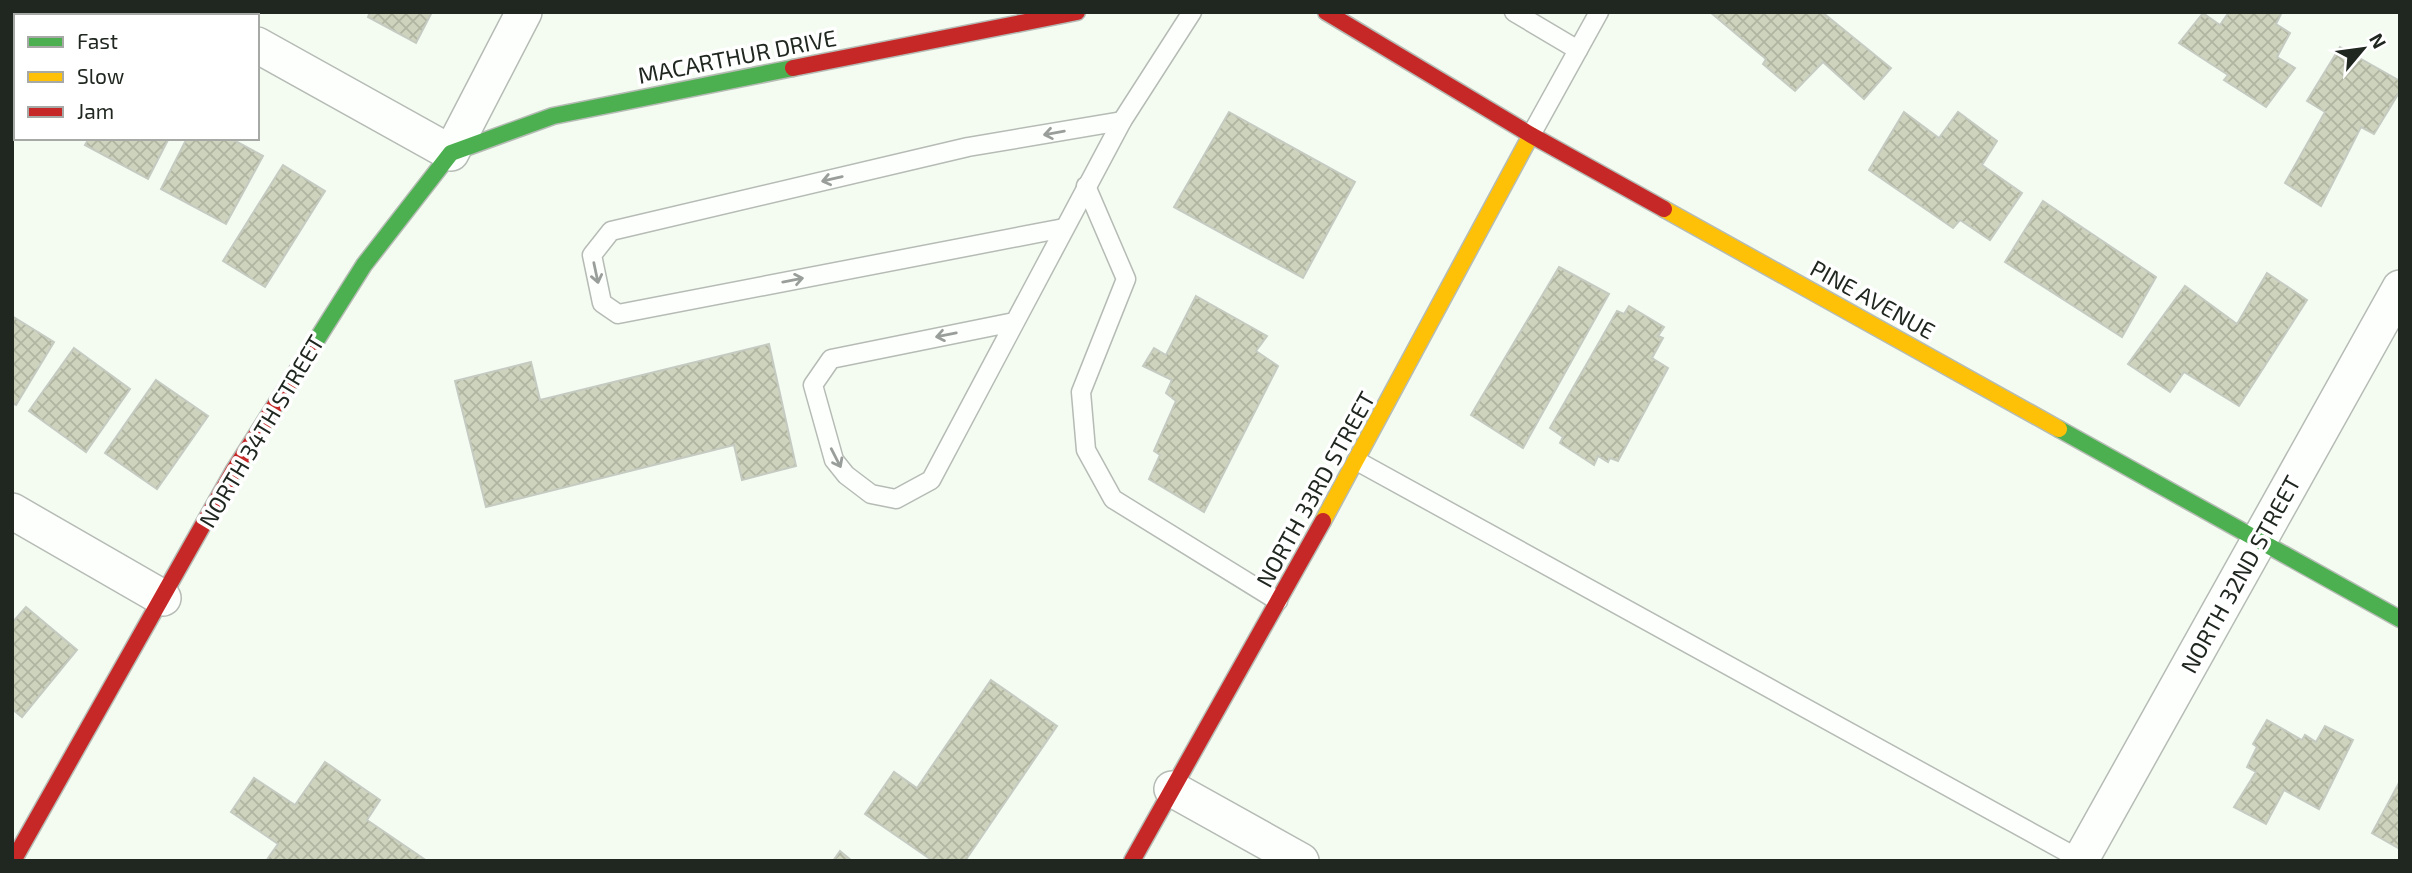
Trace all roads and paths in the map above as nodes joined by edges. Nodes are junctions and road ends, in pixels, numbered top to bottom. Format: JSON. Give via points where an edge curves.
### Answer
{"nodes":[{"id":1,"x":524,"y":12,"type":"edge"},
{"id":2,"x":1077,"y":12,"type":"edge"},
{"id":3,"x":1192,"y":12,"type":"edge"},
{"id":4,"x":1326,"y":12,"type":"edge"},
{"id":5,"x":1514,"y":12,"type":"edge"},
{"id":6,"x":1599,"y":12,"type":"edge"},
{"id":7,"x":1052,"y":15,"type":"edge"},
{"id":8,"x":259,"y":46,"type":"edge"},
{"id":9,"x":1578,"y":50,"type":"junction"},
{"id":10,"x":1122,"y":121,"type":"junction"},
{"id":11,"x":1531,"y":135,"type":"junction"},
{"id":12,"x":451,"y":153,"type":"junction"},
{"id":13,"x":1086,"y":186,"type":"junction"},
{"id":14,"x":1064,"y":228,"type":"junction"},
{"id":15,"x":2400,"y":288,"type":"edge"},
{"id":16,"x":1014,"y":322,"type":"junction"},
{"id":17,"x":1357,"y":461,"type":"junction"},
{"id":18,"x":12,"y":511,"type":"edge"},
{"id":19,"x":2260,"y":540,"type":"junction"},
{"id":20,"x":163,"y":598,"type":"junction"},
{"id":21,"x":1278,"y":601,"type":"junction"},
{"id":22,"x":2400,"y":619,"type":"edge"},
{"id":23,"x":1172,"y":789,"type":"junction"},
{"id":24,"x":2081,"y":860,"type":"edge"},
{"id":25,"x":13,"y":861,"type":"edge"},
{"id":26,"x":1132,"y":861,"type":"edge"},
{"id":27,"x":1301,"y":861,"type":"edge"}],
"edges":[{"from":1,"to":12,"type":"street","name":"NORTH 34TH STREET"},
{"from":2,"to":7,"type":"street","name":"MACARTHUR DRIVE"},
{"from":3,"to":10,"type":"lane"},
{"from":4,"to":11,"type":"street","name":"PINE AVENUE"},
{"from":5,"to":9,"type":"lane"},
{"from":6,"to":9,"type":"lane"},
{"from":7,"to":12,"type":"street","name":"MACARTHUR DRIVE","via":[[552,116]]},
{"from":8,"to":12,"type":"street"},
{"from":9,"to":11,"type":"lane"},
{"from":10,"to":13,"type":"lane"},
{"from":10,"to":14,"type":"lane","one_way":true,"via":[[968,147],[611,231],[592,255],[602,303],[618,314]]},
{"from":11,"to":17,"type":"street","name":"NORTH 33RD STREET"},
{"from":11,"to":19,"type":"street","name":"PINE AVENUE"},
{"from":12,"to":20,"type":"street","name":"NORTH 34TH STREET","via":[[357,276],[234,470]]},
{"from":13,"to":14,"type":"lane"},
{"from":13,"to":21,"type":"lane","via":[[1126,279],[1081,392],[1086,450],[1112,499]]},
{"from":14,"to":16,"type":"lane"},
{"from":15,"to":19,"type":"street","name":"NORTH 32ND STREET"},
{"from":16,"to":16,"type":"lane","one_way":true,"via":[[831,359],[813,384],[834,460],[846,475],[871,494],[896,499],[931,480]]},
{"from":17,"to":21,"type":"street","name":"NORTH 33RD STREET"},
{"from":17,"to":24,"type":"lane"},
{"from":18,"to":20,"type":"street"},
{"from":19,"to":22,"type":"street","name":"PINE AVENUE"},
{"from":19,"to":24,"type":"street","name":"NORTH 32ND STREET"},
{"from":20,"to":25,"type":"street","name":"NORTH 34TH STREET"},
{"from":21,"to":23,"type":"street","name":"NORTH 33RD STREET"},
{"from":23,"to":26,"type":"street","name":"NORTH 33RD STREET"},
{"from":23,"to":27,"type":"street"}]}
